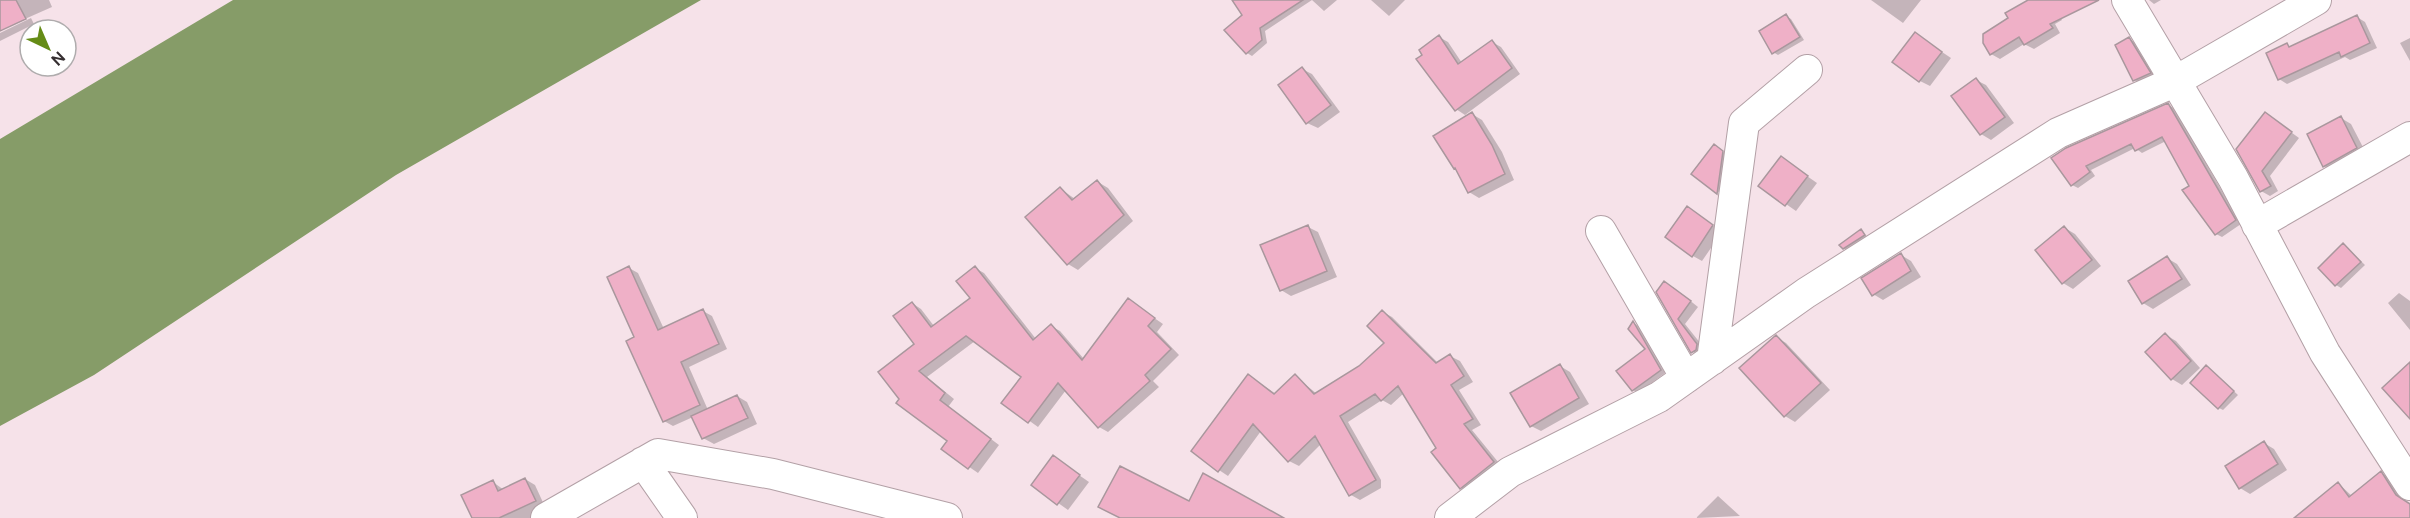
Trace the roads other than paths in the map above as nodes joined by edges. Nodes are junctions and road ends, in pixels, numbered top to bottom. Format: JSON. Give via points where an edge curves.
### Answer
{"nodes":[{"id":1,"x":2127,"y":0,"type":"edge"},
{"id":2,"x":2316,"y":0,"type":"edge"},
{"id":3,"x":1807,"y":70,"type":"dead end"},
{"id":4,"x":2174,"y":82,"type":"junction"},
{"id":5,"x":2410,"y":137,"type":"edge"},
{"id":6,"x":2257,"y":225,"type":"junction"},
{"id":7,"x":1601,"y":231,"type":"dead end"},
{"id":8,"x":1712,"y":360,"type":"junction"},
{"id":9,"x":1686,"y":378,"type":"junction"},
{"id":10,"x":643,"y":462,"type":"junction"},
{"id":11,"x":2410,"y":485,"type":"edge"},
{"id":12,"x":546,"y":518,"type":"edge"},
{"id":13,"x":682,"y":518,"type":"edge"},
{"id":14,"x":946,"y":518,"type":"edge"},
{"id":15,"x":1450,"y":518,"type":"edge"}],
"edges":[{"from":1,"to":4,"type":"street"},
{"from":2,"to":4,"type":"street"},
{"from":3,"to":8,"type":"street","via":[[1744,123]]},
{"from":4,"to":6,"type":"street"},
{"from":4,"to":8,"type":"street","via":[[2058,133],[1806,293]]},
{"from":5,"to":6,"type":"street"},
{"from":6,"to":11,"type":"street","via":[[2325,353]]},
{"from":7,"to":9,"type":"street"},
{"from":8,"to":9,"type":"street"},
{"from":9,"to":15,"type":"street","via":[[1659,397],[1510,472]]},
{"from":10,"to":12,"type":"street"},
{"from":10,"to":13,"type":"street"},
{"from":10,"to":14,"type":"street","via":[[658,454],[773,474]]}]}
